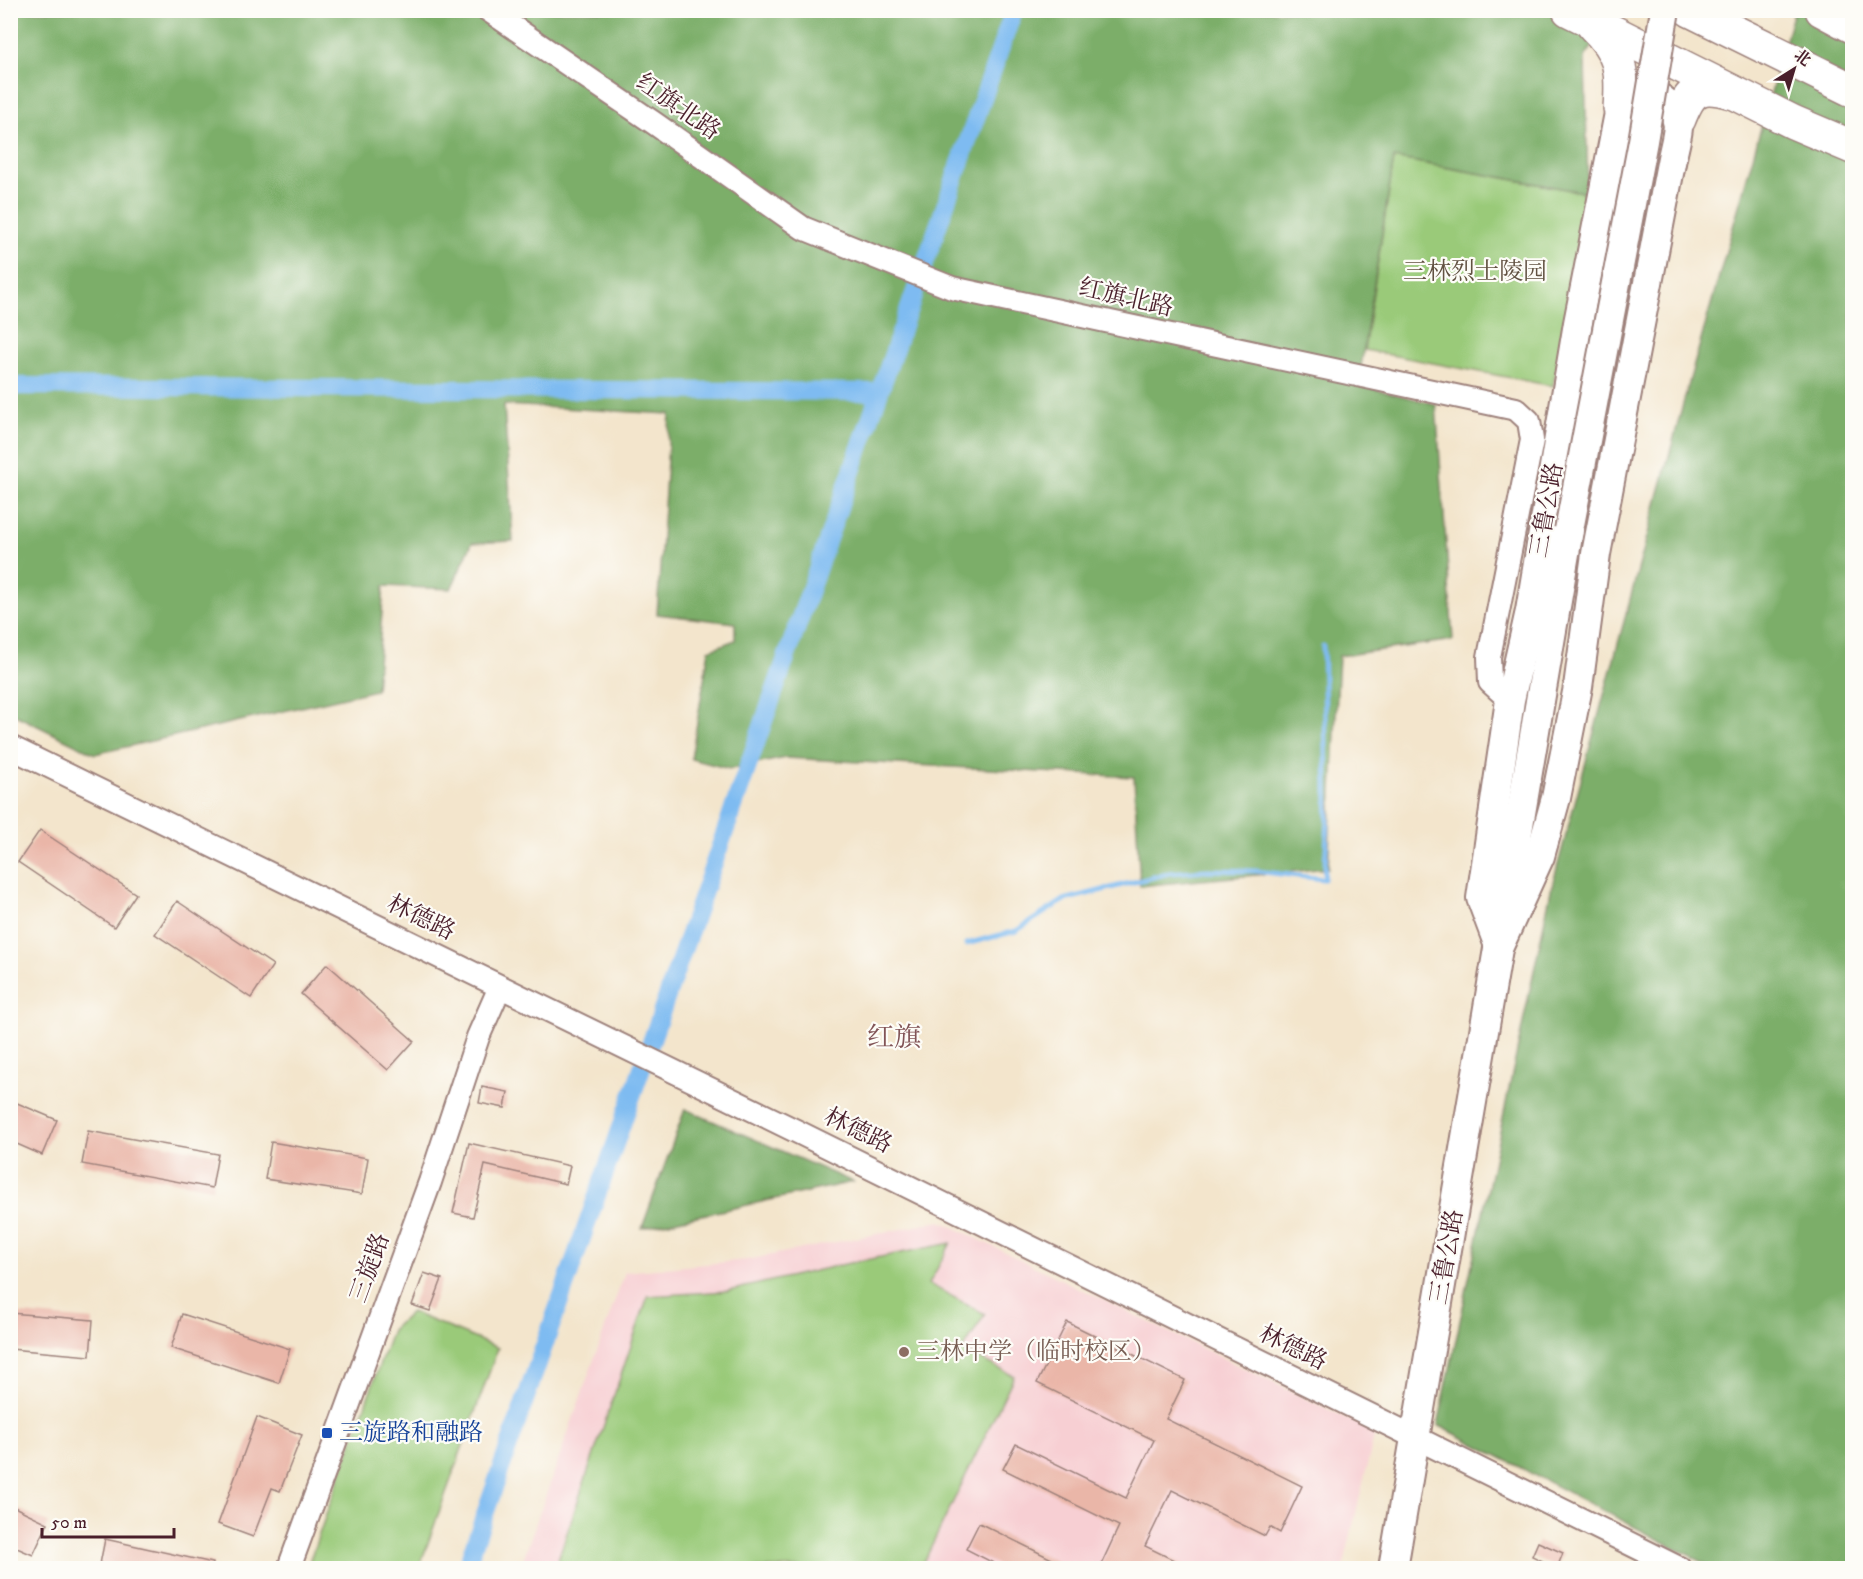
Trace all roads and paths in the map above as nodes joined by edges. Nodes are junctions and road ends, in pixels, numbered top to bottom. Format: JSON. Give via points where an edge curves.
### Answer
{"nodes":[{"id":1,"x":488,"y":10,"type":"edge"},
{"id":2,"x":1665,"y":10,"type":"edge"},
{"id":3,"x":1690,"y":10,"type":"edge"},
{"id":4,"x":1822,"y":10,"type":"edge"},
{"id":5,"x":1578,"y":15,"type":"edge"},
{"id":6,"x":1852,"y":26,"type":"edge"},
{"id":7,"x":1852,"y":90,"type":"edge"},
{"id":8,"x":1739,"y":94,"type":"junction"},
{"id":9,"x":1620,"y":108,"type":"junction"},
{"id":10,"x":1679,"y":119,"type":"junction"},
{"id":11,"x":1852,"y":147,"type":"edge"},
{"id":12,"x":1510,"y":700,"type":"junction"},
{"id":13,"x":10,"y":747,"type":"edge"},
{"id":14,"x":1499,"y":946,"type":"junction"},
{"id":15,"x":500,"y":987,"type":"junction"},
{"id":16,"x":1416,"y":1439,"type":"junction"},
{"id":17,"x":289,"y":1569,"type":"edge"},
{"id":18,"x":1393,"y":1569,"type":"edge"},
{"id":19,"x":1678,"y":1569,"type":"edge"}],
"edges":[{"from":1,"to":12,"type":"street","name":"红旗北路","via":[[803,228],[893,266],[952,288],[1516,409],[1529,421],[1532,440],[1489,657],[1490,682]]},
{"from":2,"to":14,"type":"main road","name":"三鲁公路","bridge":true,"via":[[1569,530]]},
{"from":3,"to":7,"type":"highway"},
{"from":4,"to":6,"type":"highway"},
{"from":5,"to":8,"type":"highway"},
{"from":5,"to":9,"type":"highway","via":[[1606,37],[1618,58],[1622,79]]},
{"from":8,"to":10,"type":"highway","via":[[1713,87],[1697,89],[1686,100]]},
{"from":8,"to":11,"type":"highway"},
{"from":9,"to":10,"type":"main road","via":[[1634,95],[1652,92],[1670,104]]},
{"from":9,"to":12,"type":"main road","name":"三鲁公路","via":[[1576,335],[1530,611]]},
{"from":10,"to":14,"type":"main road","name":"三鲁公路","via":[[1602,519],[1578,687],[1556,798],[1540,856]]},
{"from":12,"to":14,"type":"main road","name":"三鲁公路","via":[[1480,898]]},
{"from":13,"to":15,"type":"street","name":"林德路"},
{"from":14,"to":16,"type":"main road","name":"三鲁公路"},
{"from":15,"to":16,"type":"street","name":"林德路"},
{"from":15,"to":17,"type":"street","name":"三旋路","via":[[478,1037],[430,1182]]},
{"from":16,"to":18,"type":"main road","name":"三鲁公路"},
{"from":16,"to":19,"type":"street","name":"林德路"}]}
